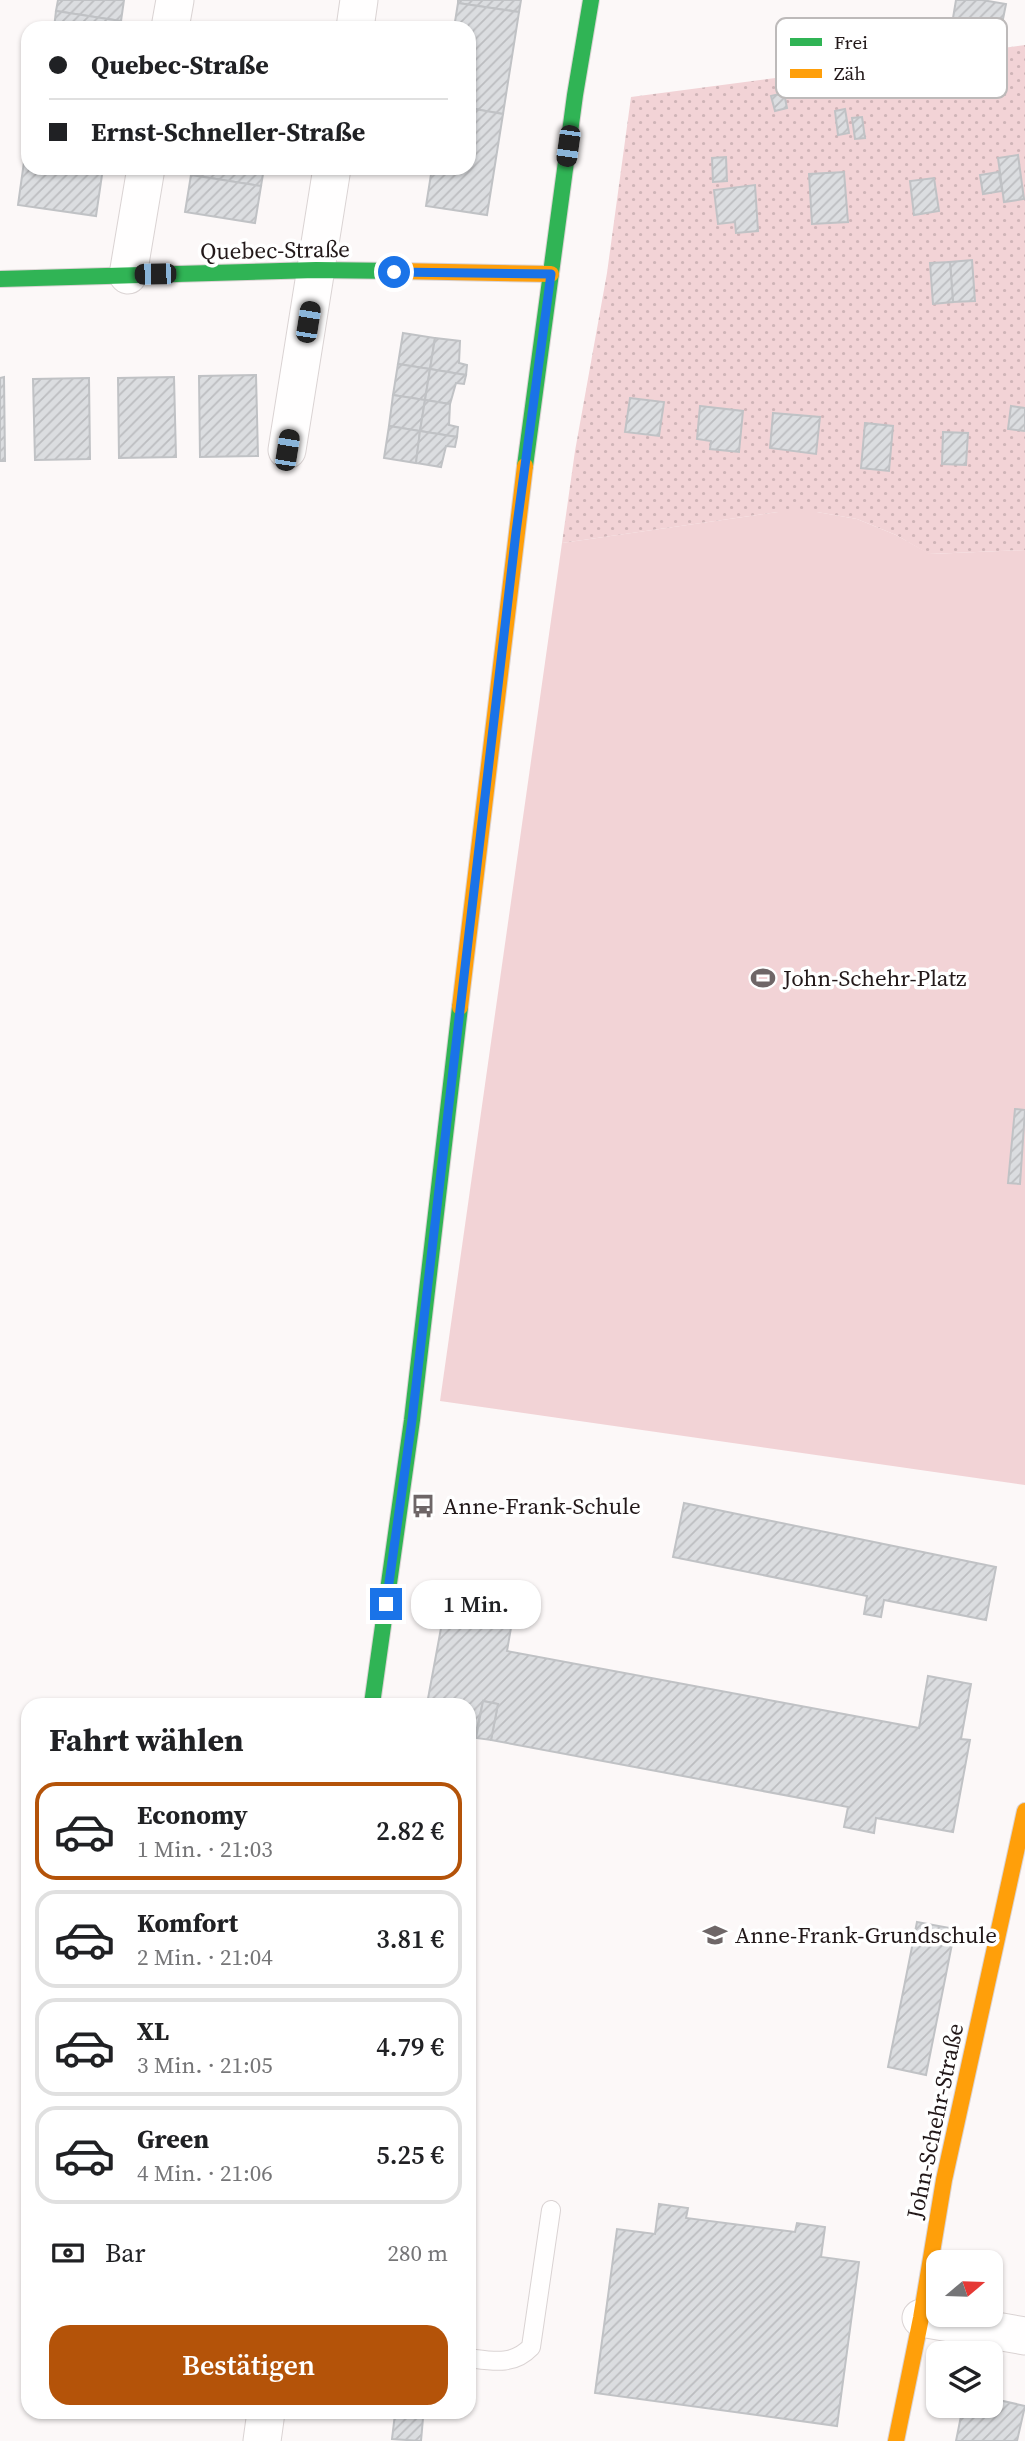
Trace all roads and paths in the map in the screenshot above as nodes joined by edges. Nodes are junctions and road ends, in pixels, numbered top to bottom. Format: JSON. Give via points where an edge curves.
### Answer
{"nodes":[{"id":1,"x":175,"y":0,"type":"edge"},
{"id":2,"x":359,"y":0,"type":"edge"},
{"id":3,"x":591,"y":0,"type":"edge"},
{"id":4,"x":171,"y":21,"type":"edge"},
{"id":5,"x":356,"y":21,"type":"edge"},
{"id":6,"x":145,"y":175,"type":"edge"},
{"id":7,"x":331,"y":175,"type":"edge"},
{"id":8,"x":316,"y":270,"type":"junction"},
{"id":9,"x":551,"y":274,"type":"junction"},
{"id":10,"x":128,"y":275,"type":"junction"},
{"id":11,"x":0,"y":279,"type":"edge"},
{"id":12,"x":287,"y":450,"type":"dead end"},
{"id":13,"x":373,"y":1698,"type":"edge"},
{"id":14,"x":1025,"y":1811,"type":"edge"},
{"id":15,"x":551,"y":2210,"type":"dead end"},
{"id":16,"x":921,"y":2318,"type":"junction"},
{"id":17,"x":1025,"y":2336,"type":"edge"},
{"id":18,"x":476,"y":2359,"type":"edge"},
{"id":19,"x":265,"y":2419,"type":"edge"},
{"id":20,"x":262,"y":2441,"type":"edge"},
{"id":21,"x":896,"y":2441,"type":"edge"}],
"edges":[{"from":1,"to":4,"type":"street"},
{"from":2,"to":5,"type":"street"},
{"from":3,"to":9,"type":"street"},
{"from":6,"to":10,"type":"street"},
{"from":7,"to":8,"type":"street"},
{"from":8,"to":9,"type":"street","name":"Quebec-Straße"},
{"from":8,"to":10,"type":"street","name":"Quebec-Straße"},
{"from":8,"to":12,"type":"street"},
{"from":9,"to":13,"type":"street","via":[[516,532],[412,1420]]},
{"from":10,"to":11,"type":"street","name":"Quebec-Straße"},
{"from":14,"to":16,"type":"street","name":"John-Schehr-Straße","via":[[944,2180]]},
{"from":15,"to":18,"type":"lane","via":[[531,2347],[523,2356],[499,2362]]},
{"from":16,"to":17,"type":"street"},
{"from":16,"to":21,"type":"street","name":"John-Schehr-Straße"},
{"from":19,"to":20,"type":"street"}]}
